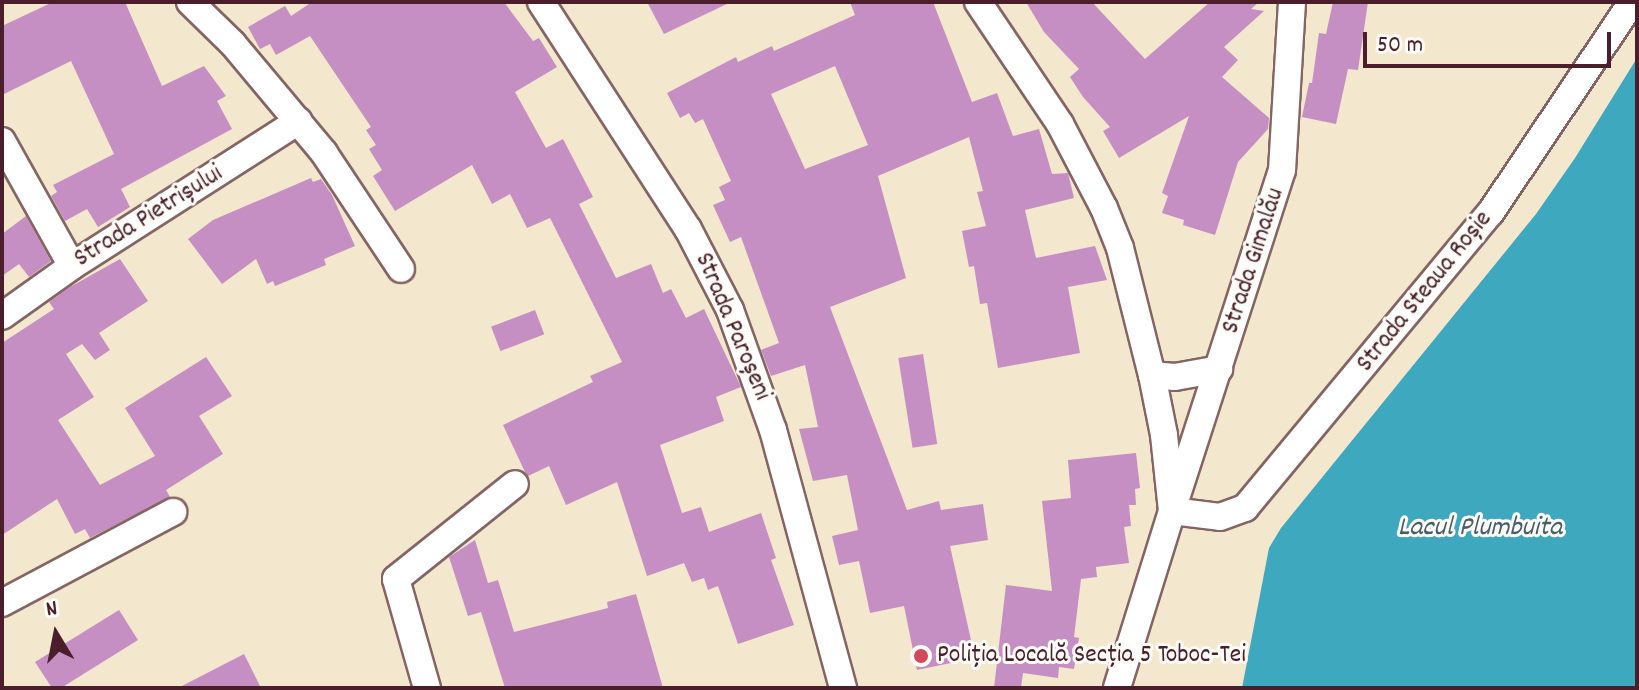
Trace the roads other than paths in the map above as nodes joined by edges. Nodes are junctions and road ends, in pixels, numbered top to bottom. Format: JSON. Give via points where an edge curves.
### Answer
{"nodes":[{"id":1,"x":190,"y":2,"type":"edge"},
{"id":2,"x":541,"y":2,"type":"edge"},
{"id":3,"x":978,"y":2,"type":"edge"},
{"id":4,"x":1292,"y":2,"type":"edge"},
{"id":5,"x":1632,"y":2,"type":"edge"},
{"id":6,"x":299,"y":121,"type":"junction"},
{"id":7,"x":2,"y":141,"type":"edge"},
{"id":8,"x":72,"y":266,"type":"junction"},
{"id":9,"x":401,"y":269,"type":"dead end"},
{"id":10,"x":2,"y":316,"type":"edge"},
{"id":11,"x":1219,"y":369,"type":"junction"},
{"id":12,"x":1152,"y":375,"type":"junction"},
{"id":13,"x":515,"y":484,"type":"dead end"},
{"id":14,"x":1172,"y":511,"type":"junction"},
{"id":15,"x":173,"y":512,"type":"dead end"},
{"id":16,"x":2,"y":603,"type":"edge"},
{"id":17,"x":427,"y":688,"type":"edge"},
{"id":18,"x":843,"y":688,"type":"edge"},
{"id":19,"x":1117,"y":688,"type":"edge"}],
"edges":[{"from":1,"to":6,"type":"street"},
{"from":2,"to":18,"type":"street","name":"Strada Paroșeni","via":[[672,202],[730,310],[773,430]]},
{"from":3,"to":12,"type":"street","via":[[1060,124],[1104,208],[1120,248]]},
{"from":4,"to":11,"type":"street","name":"Strada Gimalău","via":[[1282,170]]},
{"from":5,"to":14,"type":"street","name":"Strada Steaua Roșie","via":[[1491,212],[1245,508],[1220,517]]},
{"from":6,"to":8,"type":"street","name":"Strada Pietrișului"},
{"from":6,"to":9,"type":"street"},
{"from":7,"to":8,"type":"street"},
{"from":8,"to":10,"type":"street","name":"Strada Pietrișului"},
{"from":11,"to":12,"type":"street","via":[[1175,377]]},
{"from":11,"to":14,"type":"street","name":"Strada Gimalău"},
{"from":12,"to":14,"type":"street"},
{"from":13,"to":17,"type":"street","via":[[396,579]]},
{"from":14,"to":19,"type":"street","name":"Strada Gimalău"},
{"from":15,"to":16,"type":"street"}]}
